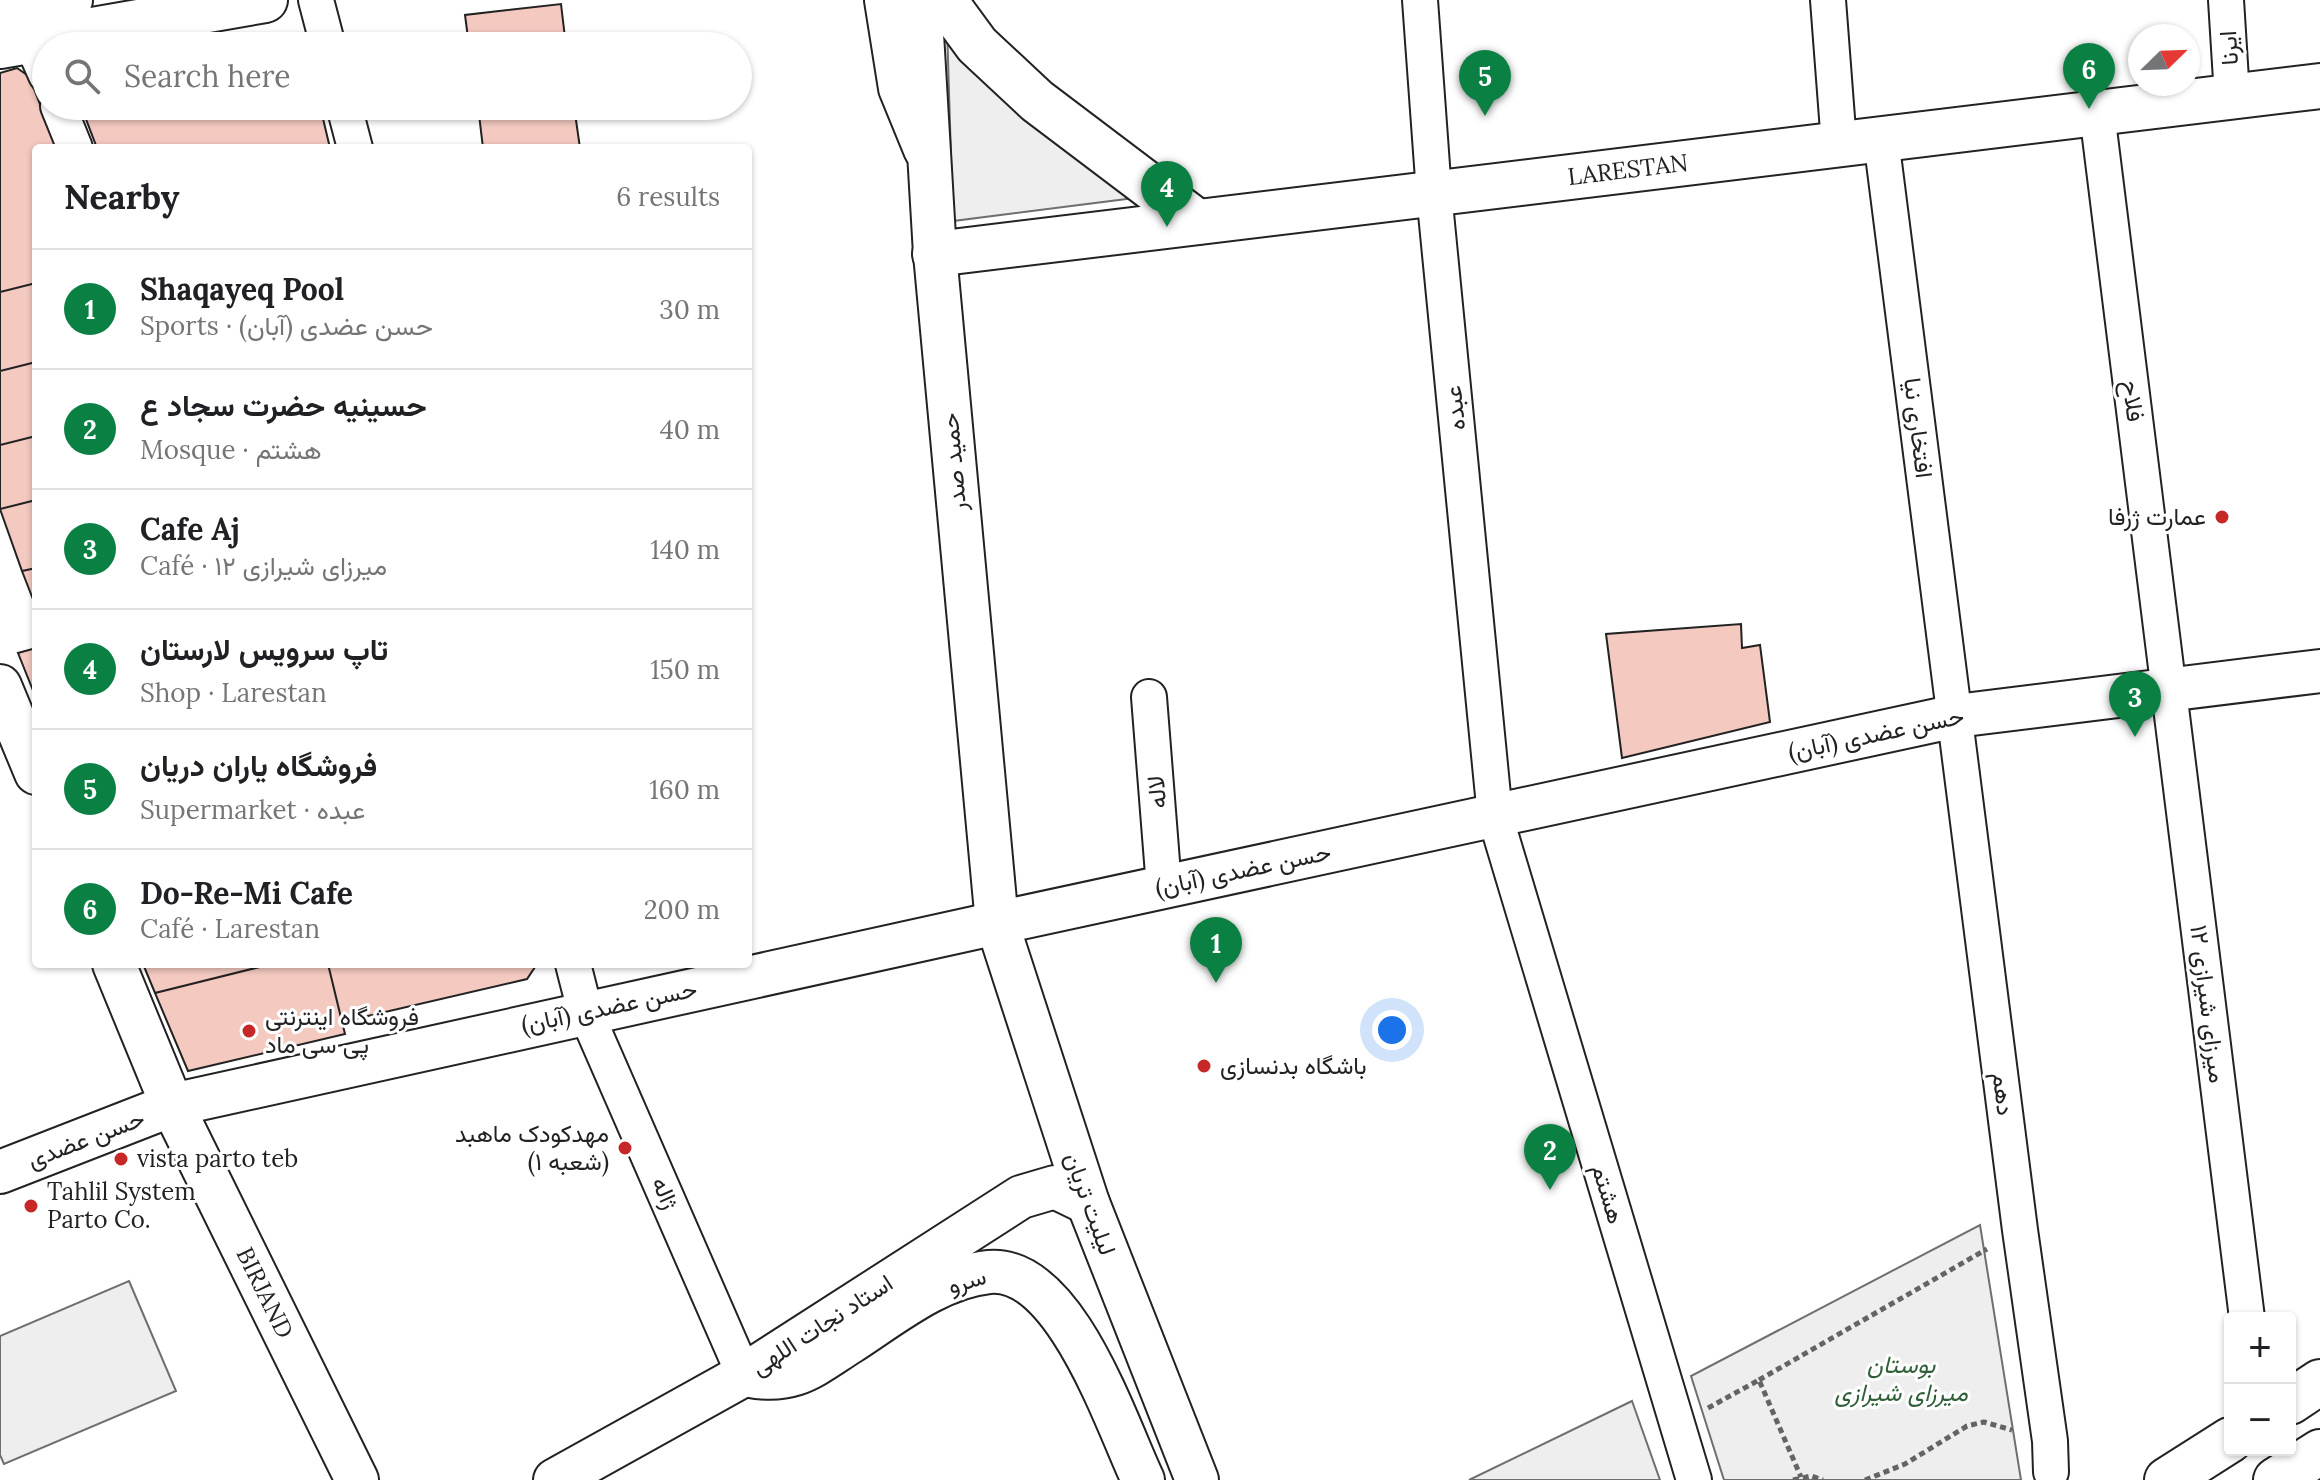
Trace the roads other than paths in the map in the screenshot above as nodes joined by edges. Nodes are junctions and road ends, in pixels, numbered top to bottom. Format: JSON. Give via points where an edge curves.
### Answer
{"nodes":[{"id":1,"x":70,"y":0,"type":"edge"},
{"id":2,"x":316,"y":0,"type":"edge"},
{"id":3,"x":887,"y":0,"type":"edge"},
{"id":4,"x":920,"y":0,"type":"edge"},
{"id":5,"x":944,"y":0,"type":"edge"},
{"id":6,"x":1420,"y":0,"type":"edge"},
{"id":7,"x":1828,"y":0,"type":"edge"},
{"id":8,"x":2226,"y":0,"type":"edge"},
{"id":9,"x":256,"y":1,"type":"edge"},
{"id":10,"x":17,"y":30,"type":"edge"},
{"id":11,"x":324,"y":32,"type":"edge"},
{"id":12,"x":2320,"y":86,"type":"edge"},
{"id":13,"x":2232,"y":96,"type":"junction"},
{"id":14,"x":2097,"y":113,"type":"junction"},
{"id":15,"x":64,"y":120,"type":"edge"},
{"id":16,"x":348,"y":120,"type":"edge"},
{"id":17,"x":1881,"y":139,"type":"junction"},
{"id":18,"x":73,"y":144,"type":"edge"},
{"id":19,"x":354,"y":144,"type":"edge"},
{"id":20,"x":1839,"y":144,"type":"junction"},
{"id":21,"x":926,"y":149,"type":"junction"},
{"id":22,"x":1434,"y":193,"type":"junction"},
{"id":23,"x":1197,"y":222,"type":"junction"},
{"id":24,"x":935,"y":254,"type":"junction"},
{"id":25,"x":2320,"y":671,"type":"edge"},
{"id":26,"x":0,"y":686,"type":"edge"},
{"id":27,"x":2169,"y":690,"type":"junction"},
{"id":28,"x":1149,"y":697,"type":"dead end"},
{"id":29,"x":1956,"y":716,"type":"junction"},
{"id":30,"x":32,"y":763,"type":"edge"},
{"id":31,"x":1495,"y":816,"type":"junction"},
{"id":32,"x":1164,"y":887,"type":"junction"},
{"id":33,"x":997,"y":923,"type":"junction"},
{"id":34,"x":116,"y":968,"type":"edge"},
{"id":35,"x":574,"y":968,"type":"edge"},
{"id":36,"x":585,"y":1011,"type":"junction"},
{"id":37,"x":172,"y":1105,"type":"junction"},
{"id":38,"x":0,"y":1172,"type":"edge"},
{"id":39,"x":1088,"y":1203,"type":"junction"},
{"id":40,"x":2246,"y":1312,"type":"edge"},
{"id":41,"x":744,"y":1375,"type":"junction"},
{"id":42,"x":2320,"y":1382,"type":"edge"},
{"id":43,"x":2296,"y":1398,"type":"edge"},
{"id":44,"x":2224,"y":1444,"type":"edge"},
{"id":45,"x":2050,"y":1456,"type":"road end"},
{"id":46,"x":357,"y":1480,"type":"edge"},
{"id":47,"x":555,"y":1480,"type":"edge"},
{"id":48,"x":1143,"y":1480,"type":"edge"},
{"id":49,"x":1197,"y":1480,"type":"edge"},
{"id":50,"x":1694,"y":1480,"type":"edge"},
{"id":51,"x":2167,"y":1480,"type":"edge"}],
"edges":[{"from":1,"to":10,"type":"main road"},
{"from":2,"to":11,"type":"street"},
{"from":3,"to":21,"type":"main road","via":[[901,88]]},
{"from":4,"to":21,"type":"street","name":"حمید صدر"},
{"from":5,"to":23,"type":"main road","via":[[977,45],[1037,101]]},
{"from":6,"to":22,"type":"street","name":"عبده"},
{"from":7,"to":20,"type":"street"},
{"from":8,"to":13,"type":"street","name":"ايرنا"},
{"from":9,"to":10,"type":"main road"},
{"from":12,"to":13,"type":"main road","name":"LARESTAN"},
{"from":13,"to":14,"type":"main road","name":"LARESTAN"},
{"from":14,"to":17,"type":"main road","name":"LARESTAN"},
{"from":14,"to":27,"type":"street","name":"فلاح"},
{"from":15,"to":18,"type":"street"},
{"from":16,"to":19,"type":"street"},
{"from":17,"to":20,"type":"main road","name":"LARESTAN"},
{"from":17,"to":29,"type":"street","name":"افتخاری نیا"},
{"from":20,"to":22,"type":"main road","name":"LARESTAN"},
{"from":21,"to":24,"type":"street","name":"حمید صدر"},
{"from":22,"to":23,"type":"main road","name":"LARESTAN"},
{"from":22,"to":31,"type":"street","name":"عبده"},
{"from":23,"to":24,"type":"main road","name":"LARESTAN"},
{"from":24,"to":33,"type":"street","name":"حمید صدر"},
{"from":25,"to":27,"type":"street","name":"حسن عضدی (آبان)"},
{"from":26,"to":30,"type":"street"},
{"from":27,"to":29,"type":"street","name":"حسن عضدی (آبان)"},
{"from":27,"to":40,"type":"street","name":"میرزای شیرازی ۱۲"},
{"from":28,"to":32,"type":"street","name":"لاله"},
{"from":29,"to":31,"type":"street","name":"حسن عضدی (آبان)"},
{"from":29,"to":45,"type":"street","name":"دهم"},
{"from":31,"to":32,"type":"street","name":"حسن عضدی (آبان)"},
{"from":31,"to":50,"type":"street","name":"هشتم"},
{"from":32,"to":33,"type":"street","name":"حسن عضدی (آبان)"},
{"from":33,"to":36,"type":"street","name":"حسن عضدی (آبان)"},
{"from":33,"to":39,"type":"street","name":"لیلیت تریان"},
{"from":34,"to":37,"type":"street","name":"BIRJAND"},
{"from":35,"to":36,"type":"street","name":"ژاله"},
{"from":36,"to":37,"type":"street","name":"حسن عضدی (آبان)"},
{"from":36,"to":41,"type":"street","name":"ژاله"},
{"from":37,"to":38,"type":"street","name":"حسن عضدی"},
{"from":37,"to":46,"type":"street","name":"BIRJAND"},
{"from":39,"to":41,"type":"street","name":"استاد نجات اللهی","via":[[1055,1187],[1021,1197]]},
{"from":39,"to":49,"type":"street","name":"لیلیت تریان"},
{"from":41,"to":47,"type":"street","name":"استاد نجات اللهی"},
{"from":41,"to":48,"type":"street","name":"سرو","via":[[772,1380],[799,1375],[932,1292],[972,1276],[1010,1273],[1028,1279],[1065,1318]]},
{"from":42,"to":43,"type":"main road"},
{"from":44,"to":51,"type":"main road"}]}
